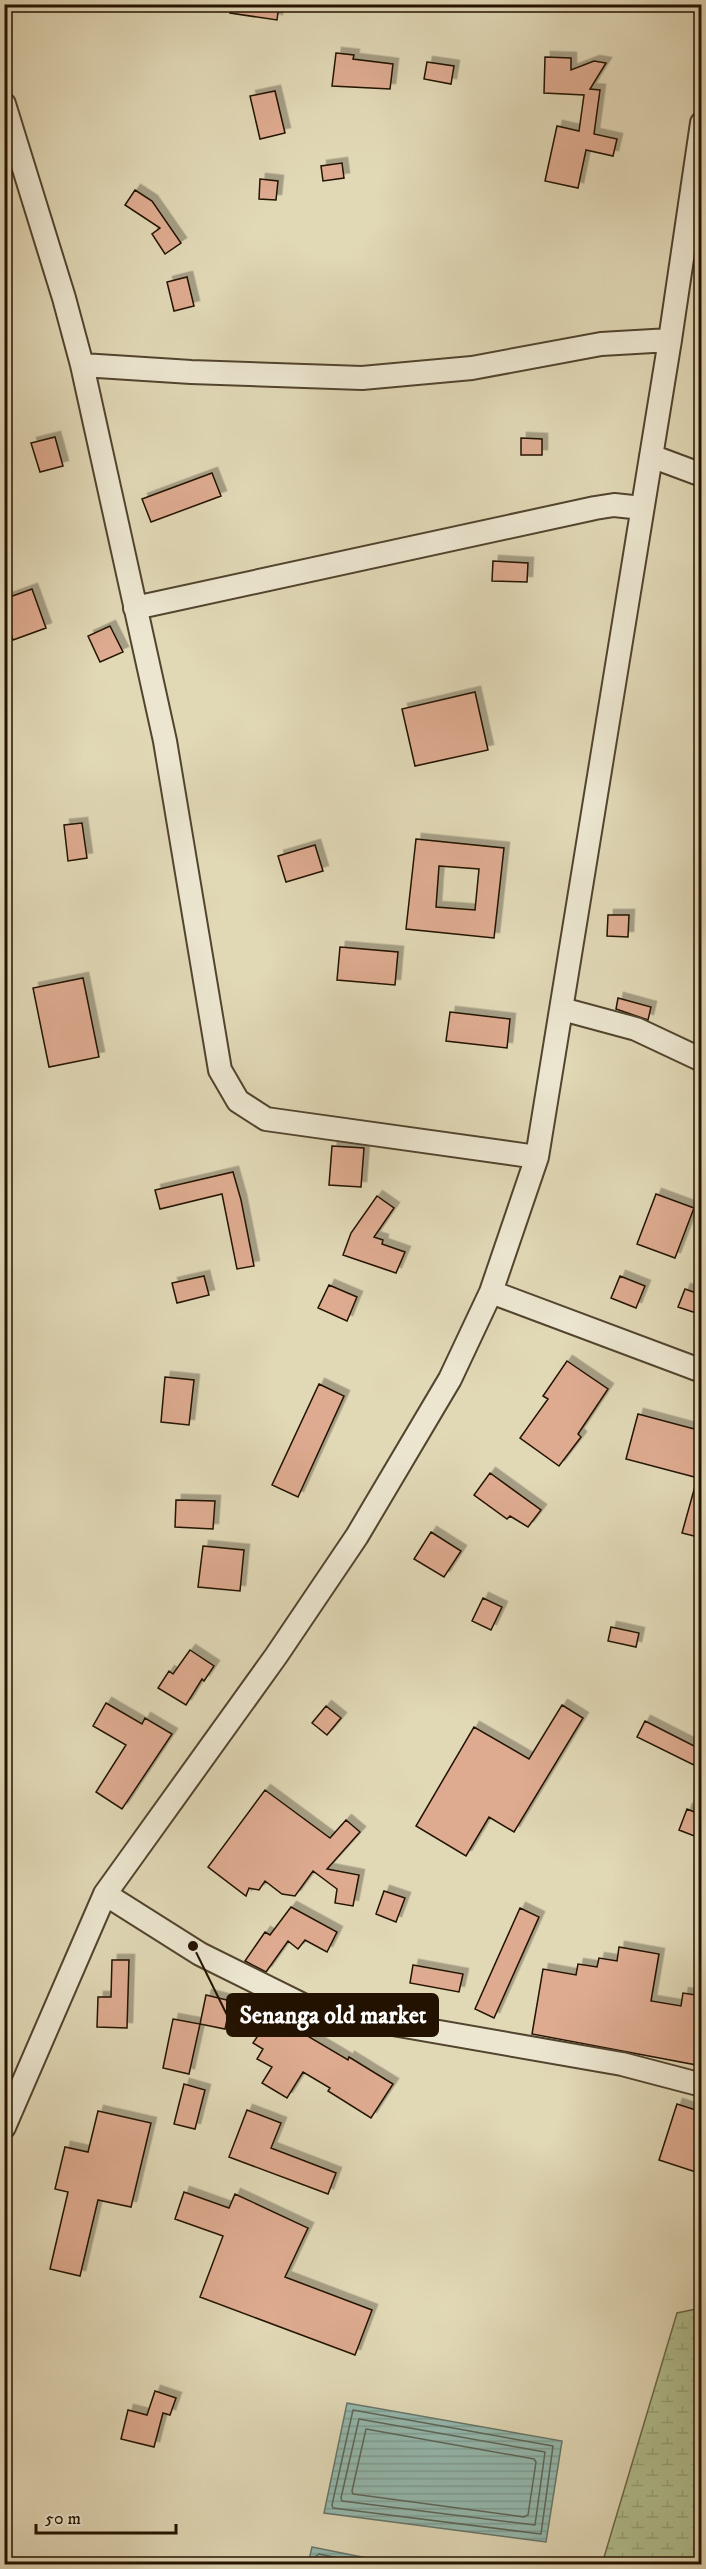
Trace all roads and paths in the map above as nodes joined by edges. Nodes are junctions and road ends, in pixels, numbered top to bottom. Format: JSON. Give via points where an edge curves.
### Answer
{"nodes":[{"id":1,"x":4,"y":104,"type":"edge"},
{"id":2,"x":702,"y":123,"type":"edge"},
{"id":3,"x":670,"y":340,"type":"junction"},
{"id":4,"x":82,"y":365,"type":"junction"},
{"id":5,"x":651,"y":456,"type":"junction"},
{"id":6,"x":702,"y":475,"type":"edge"},
{"id":7,"x":642,"y":508,"type":"junction"},
{"id":8,"x":135,"y":608,"type":"junction"},
{"id":9,"x":562,"y":1009,"type":"junction"},
{"id":10,"x":702,"y":1060,"type":"edge"},
{"id":11,"x":537,"y":1157,"type":"junction"},
{"id":12,"x":491,"y":1292,"type":"junction"},
{"id":13,"x":702,"y":1371,"type":"edge"},
{"id":14,"x":105,"y":1894,"type":"junction"},
{"id":15,"x":702,"y":2085,"type":"edge"},
{"id":16,"x":4,"y":2127,"type":"edge"}],
"edges":[{"from":1,"to":4,"type":"street"},
{"from":2,"to":3,"type":"street"},
{"from":3,"to":4,"type":"street","via":[[601,344],[472,368],[362,378]]},
{"from":3,"to":5,"type":"street"},
{"from":4,"to":8,"type":"street"},
{"from":5,"to":6,"type":"street"},
{"from":5,"to":7,"type":"street"},
{"from":7,"to":8,"type":"street","via":[[595,508]]},
{"from":7,"to":9,"type":"street"},
{"from":8,"to":11,"type":"street","via":[[165,741],[220,1070],[238,1101],[266,1119]]},
{"from":9,"to":10,"type":"street","via":[[636,1029]]},
{"from":9,"to":11,"type":"street"},
{"from":11,"to":12,"type":"street"},
{"from":12,"to":13,"type":"street"},
{"from":12,"to":14,"type":"street","via":[[450,1379],[357,1536]]},
{"from":14,"to":15,"type":"street","via":[[200,1954],[313,2010],[622,2064]]},
{"from":14,"to":16,"type":"street"}]}
